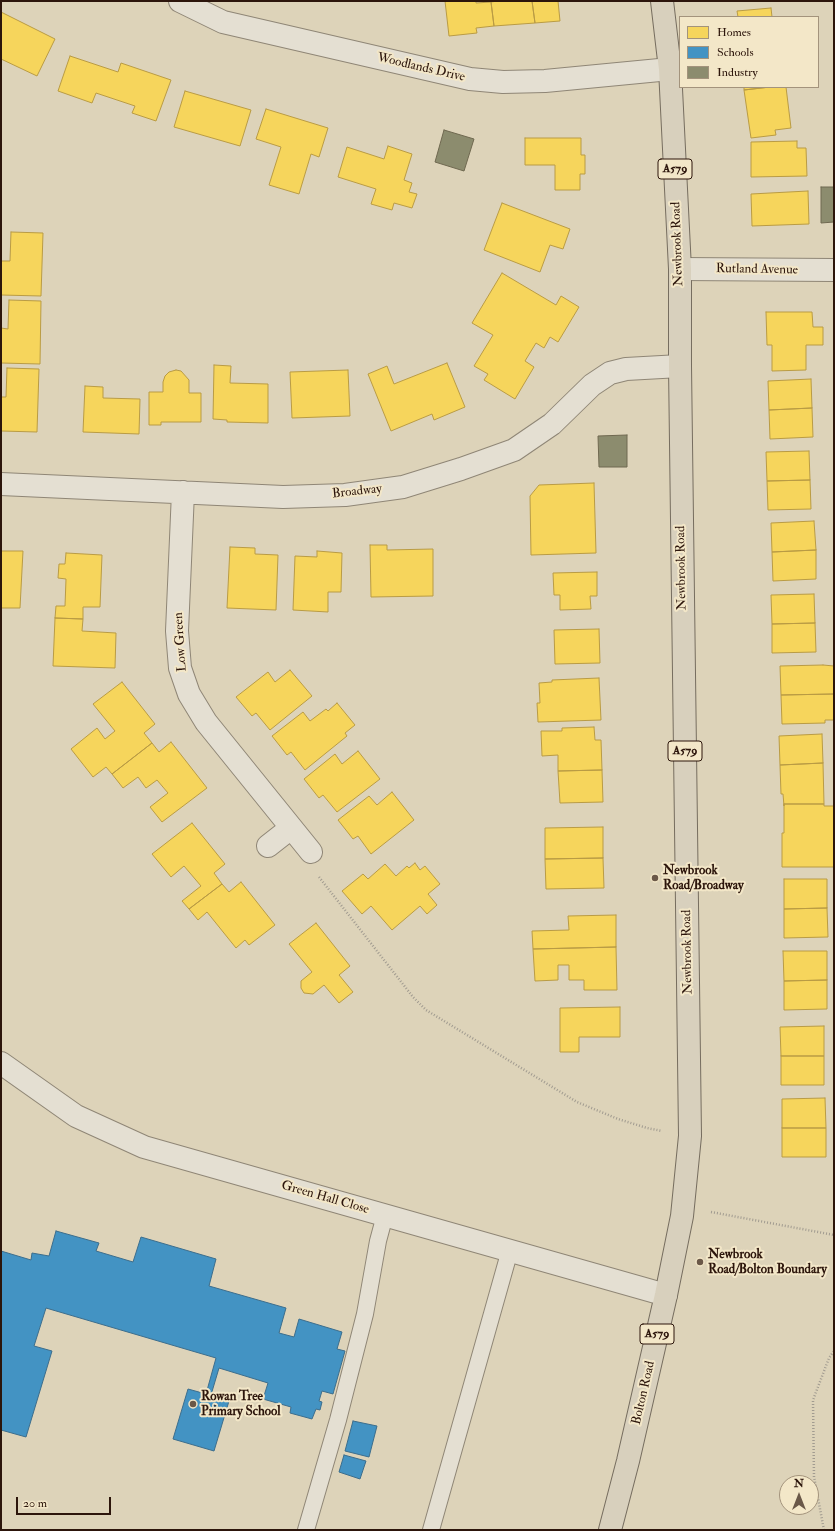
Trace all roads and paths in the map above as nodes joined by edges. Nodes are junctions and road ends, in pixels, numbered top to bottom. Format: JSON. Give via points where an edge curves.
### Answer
{"nodes":[{"id":1,"x":180,"y":1,"type":"edge"},
{"id":2,"x":662,"y":1,"type":"edge"},
{"id":3,"x":670,"y":69,"type":"junction"},
{"id":4,"x":680,"y":269,"type":"junction"},
{"id":5,"x":834,"y":270,"type":"edge"},
{"id":6,"x":680,"y":366,"type":"junction"},
{"id":7,"x":1,"y":484,"type":"edge"},
{"id":8,"x":183,"y":492,"type":"junction"},
{"id":9,"x":291,"y":828,"type":"junction"},
{"id":10,"x":268,"y":846,"type":"dead end"},
{"id":11,"x":311,"y":852,"type":"joint"},
{"id":12,"x":1,"y":1063,"type":"edge"},
{"id":13,"x":690,"y":1136,"type":"junction"},
{"id":14,"x":683,"y":1206,"type":"junction"},
{"id":15,"x":385,"y":1215,"type":"junction"},
{"id":16,"x":834,"y":1235,"type":"edge"},
{"id":17,"x":510,"y":1250,"type":"junction"},
{"id":18,"x":666,"y":1295,"type":"junction"},
{"id":19,"x":834,"y":1351,"type":"edge"},
{"id":20,"x":306,"y":1530,"type":"edge"},
{"id":21,"x":431,"y":1530,"type":"edge"},
{"id":22,"x":610,"y":1530,"type":"edge"},
{"id":23,"x":824,"y":1530,"type":"edge"}],
"edges":[{"from":1,"to":3,"type":"street","name":"Woodlands Drive","via":[[223,22],[470,79],[503,82],[546,81]]},
{"from":2,"to":3,"type":"highway","name":"Newbrook Road","number":"A579"},
{"from":3,"to":4,"type":"highway","name":"Newbrook Road","number":"A579"},
{"from":4,"to":5,"type":"street","name":"Rutland Avenue"},
{"from":4,"to":6,"type":"highway","name":"Newbrook Road","number":"A579"},
{"from":6,"to":8,"type":"street","name":"Broadway","via":[[626,369],[610,373],[592,385],[552,424],[514,450],[403,487],[345,494],[283,497]]},
{"from":6,"to":13,"type":"highway","name":"Newbrook Road","number":"A579"},
{"from":7,"to":8,"type":"street","name":"Broadway"},
{"from":8,"to":9,"type":"street","name":"Low Green","via":[[177,630],[180,668],[189,694],[206,722]]},
{"from":9,"to":10,"type":"street"},
{"from":9,"to":11,"type":"street","name":"Low Green"},
{"from":11,"to":13,"type":"path","via":[[319,876],[413,997],[426,1010],[577,1102],[647,1128]]},
{"from":12,"to":15,"type":"street","name":"Green Hall Close","via":[[76,1116],[144,1147]]},
{"from":13,"to":14,"type":"highway","name":"Bolton Road","number":"A579"},
{"from":14,"to":16,"type":"path"},
{"from":14,"to":18,"type":"highway","name":"Bolton Road","number":"A579"},
{"from":15,"to":17,"type":"street","name":"Green Hall Close"},
{"from":15,"to":20,"type":"lane","via":[[365,1314]]},
{"from":17,"to":18,"type":"street","name":"Green Hall Close"},
{"from":17,"to":21,"type":"lane"},
{"from":18,"to":22,"type":"highway","name":"Bolton Road","number":"A579"},
{"from":19,"to":23,"type":"path","via":[[813,1400],[814,1477]]}]}
